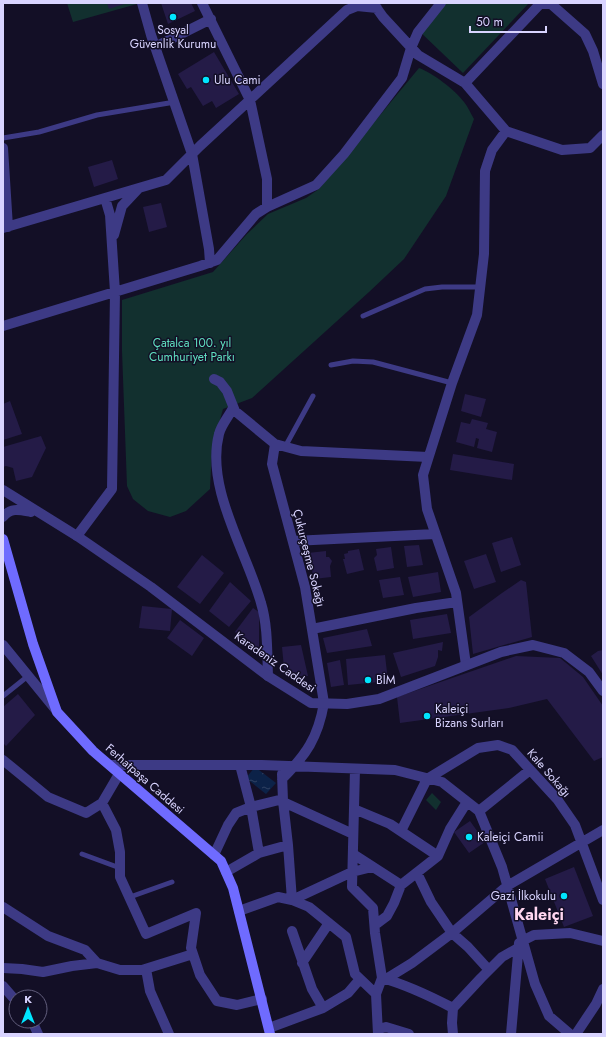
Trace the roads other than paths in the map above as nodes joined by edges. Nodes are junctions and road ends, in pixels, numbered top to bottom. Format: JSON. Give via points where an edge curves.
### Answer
{"nodes":[{"id":1,"x":142,"y":3,"type":"edge"},
{"id":2,"x":202,"y":3,"type":"edge"},
{"id":3,"x":441,"y":3,"type":"edge"},
{"id":4,"x":375,"y":6,"type":"edge"},
{"id":5,"x":211,"y":19,"type":"junction"},
{"id":6,"x":155,"y":47,"type":"junction"},
{"id":7,"x":411,"y":48,"type":"junction"},
{"id":8,"x":465,"y":83,"type":"junction"},
{"id":9,"x":603,"y":84,"type":"edge"},
{"id":10,"x":250,"y":100,"type":"junction"},
{"id":11,"x":174,"y":102,"type":"junction"},
{"id":12,"x":506,"y":130,"type":"junction"},
{"id":13,"x":603,"y":135,"type":"edge"},
{"id":14,"x":3,"y":138,"type":"edge"},
{"id":15,"x":3,"y":148,"type":"edge"},
{"id":16,"x":192,"y":154,"type":"junction"},
{"id":17,"x":139,"y":188,"type":"junction"},
{"id":18,"x":105,"y":198,"type":"junction"},
{"id":19,"x":267,"y":207,"type":"junction"},
{"id":20,"x":5,"y":227,"type":"edge"},
{"id":21,"x":112,"y":245,"type":"junction"},
{"id":22,"x":210,"y":263,"type":"junction"},
{"id":23,"x":481,"y":287,"type":"junction"},
{"id":24,"x":115,"y":292,"type":"junction"},
{"id":25,"x":363,"y":316,"type":"dead end"},
{"id":26,"x":3,"y":326,"type":"edge"},
{"id":27,"x":331,"y":365,"type":"dead end"},
{"id":28,"x":214,"y":379,"type":"dead end"},
{"id":29,"x":452,"y":383,"type":"junction"},
{"id":30,"x":313,"y":396,"type":"dead end"},
{"id":31,"x":233,"y":408,"type":"junction"},
{"id":32,"x":275,"y":444,"type":"junction"},
{"id":33,"x":285,"y":446,"type":"junction"},
{"id":34,"x":428,"y":457,"type":"junction"},
{"id":35,"x":3,"y":490,"type":"edge"},
{"id":36,"x":41,"y":515,"type":"junction"},
{"id":37,"x":3,"y":517,"type":"edge"},
{"id":38,"x":435,"y":534,"type":"junction"},
{"id":39,"x":77,"y":536,"type":"junction"},
{"id":40,"x":3,"y":539,"type":"edge"},
{"id":41,"x":293,"y":541,"type":"junction"},
{"id":42,"x":457,"y":602,"type":"junction"},
{"id":43,"x":312,"y":629,"type":"junction"},
{"id":44,"x":3,"y":645,"type":"edge"},
{"id":45,"x":466,"y":666,"type":"junction"},
{"id":46,"x":28,"y":676,"type":"junction"},
{"id":47,"x":268,"y":676,"type":"junction"},
{"id":48,"x":603,"y":691,"type":"edge"},
{"id":49,"x":3,"y":696,"type":"edge"},
{"id":50,"x":324,"y":703,"type":"junction"},
{"id":51,"x":57,"y":712,"type":"junction"},
{"id":52,"x":3,"y":760,"type":"edge"},
{"id":53,"x":240,"y":765,"type":"junction"},
{"id":54,"x":110,"y":766,"type":"junction"},
{"id":55,"x":282,"y":766,"type":"junction"},
{"id":56,"x":295,"y":766,"type":"junction"},
{"id":57,"x":355,"y":768,"type":"junction"},
{"id":58,"x":530,"y":770,"type":"junction"},
{"id":59,"x":119,"y":774,"type":"junction"},
{"id":60,"x":427,"y":779,"type":"junction"},
{"id":61,"x":282,"y":780,"type":"junction"},
{"id":62,"x":282,"y":801,"type":"junction"},
{"id":63,"x":467,"y":802,"type":"junction"},
{"id":64,"x":102,"y":803,"type":"junction"},
{"id":65,"x":251,"y":807,"type":"junction"},
{"id":66,"x":354,"y":809,"type":"junction"},
{"id":67,"x":479,"y":811,"type":"junction"},
{"id":68,"x":603,"y":830,"type":"edge"},
{"id":69,"x":401,"y":831,"type":"junction"},
{"id":70,"x":353,"y":834,"type":"junction"},
{"id":71,"x":582,"y":843,"type":"junction"},
{"id":72,"x":288,"y":845,"type":"junction"},
{"id":73,"x":259,"y":853,"type":"junction"},
{"id":74,"x":82,"y":854,"type":"dead end"},
{"id":75,"x":353,"y":854,"type":"junction"},
{"id":76,"x":214,"y":855,"type":"junction"},
{"id":77,"x":438,"y":856,"type":"junction"},
{"id":78,"x":372,"y":867,"type":"junction"},
{"id":79,"x":120,"y":868,"type":"junction"},
{"id":80,"x":226,"y":872,"type":"junction"},
{"id":81,"x":352,"y":872,"type":"junction"},
{"id":82,"x":417,"y":873,"type":"junction"},
{"id":83,"x":172,"y":882,"type":"dead end"},
{"id":84,"x":401,"y":885,"type":"junction"},
{"id":85,"x":507,"y":886,"type":"junction"},
{"id":86,"x":130,"y":897,"type":"junction"},
{"id":87,"x":292,"y":900,"type":"junction"},
{"id":88,"x":603,"y":900,"type":"edge"},
{"id":89,"x":3,"y":907,"type":"edge"},
{"id":90,"x":239,"y":911,"type":"junction"},
{"id":91,"x":330,"y":923,"type":"junction"},
{"id":92,"x":375,"y":925,"type":"junction"},
{"id":93,"x":292,"y":931,"type":"dead end"},
{"id":94,"x":452,"y":933,"type":"junction"},
{"id":95,"x":520,"y":940,"type":"junction"},
{"id":96,"x":603,"y":941,"type":"edge"},
{"id":97,"x":193,"y":954,"type":"junction"},
{"id":98,"x":97,"y":963,"type":"junction"},
{"id":99,"x":302,"y":963,"type":"junction"},
{"id":100,"x":3,"y":968,"type":"edge"},
{"id":101,"x":146,"y":969,"type":"junction"},
{"id":102,"x":489,"y":970,"type":"junction"},
{"id":103,"x":384,"y":978,"type":"junction"},
{"id":104,"x":360,"y":979,"type":"junction"},
{"id":105,"x":603,"y":989,"type":"edge"},
{"id":106,"x":376,"y":994,"type":"junction"},
{"id":107,"x":262,"y":1000,"type":"junction"},
{"id":108,"x":323,"y":1008,"type":"junction"},
{"id":109,"x":453,"y":1008,"type":"junction"},
{"id":110,"x":270,"y":1031,"type":"edge"},
{"id":111,"x":378,"y":1031,"type":"edge"},
{"id":112,"x":169,"y":1034,"type":"edge"},
{"id":113,"x":409,"y":1034,"type":"edge"},
{"id":114,"x":453,"y":1034,"type":"edge"},
{"id":115,"x":511,"y":1034,"type":"edge"},
{"id":116,"x":570,"y":1034,"type":"edge"},
{"id":117,"x":576,"y":1034,"type":"edge"}],
"edges":[{"from":1,"to":6,"type":"street"},
{"from":2,"to":5,"type":"street"},
{"from":3,"to":7,"type":"street","via":[[418,32]]},
{"from":4,"to":7,"type":"street"},
{"from":4,"to":10,"type":"street","via":[[357,6],[347,10]]},
{"from":5,"to":6,"type":"street"},
{"from":5,"to":10,"type":"street"},
{"from":6,"to":11,"type":"street"},
{"from":7,"to":8,"type":"street","via":[[418,55]]},
{"from":7,"to":19,"type":"street","via":[[402,78],[344,154],[316,184]]},
{"from":8,"to":9,"type":"street","via":[[540,4],[551,4],[585,34]]},
{"from":8,"to":12,"type":"street"},
{"from":10,"to":16,"type":"street"},
{"from":10,"to":19,"type":"street","via":[[267,179]]},
{"from":11,"to":14,"type":"lane","via":[[97,115],[39,132]]},
{"from":11,"to":16,"type":"street"},
{"from":12,"to":13,"type":"street","via":[[562,150],[590,148]]},
{"from":12,"to":23,"type":"street","via":[[492,150],[485,171]]},
{"from":15,"to":20,"type":"street"},
{"from":16,"to":17,"type":"street","via":[[166,180]]},
{"from":16,"to":22,"type":"street"},
{"from":17,"to":18,"type":"street"},
{"from":17,"to":21,"type":"street","via":[[122,206]]},
{"from":18,"to":20,"type":"street"},
{"from":18,"to":21,"type":"street","via":[[110,215]]},
{"from":19,"to":22,"type":"street","via":[[256,214],[217,260]]},
{"from":21,"to":24,"type":"street"},
{"from":22,"to":24,"type":"street"},
{"from":23,"to":25,"type":"lane","via":[[425,289]]},
{"from":23,"to":29,"type":"street","via":[[477,315]]},
{"from":24,"to":26,"type":"street"},
{"from":24,"to":39,"type":"street","via":[[112,489]]},
{"from":27,"to":29,"type":"lane","via":[[352,361],[374,362]]},
{"from":28,"to":31,"type":"street","via":[[224,387]]},
{"from":29,"to":34,"type":"street"},
{"from":30,"to":33,"type":"lane"},
{"from":31,"to":32,"type":"street"},
{"from":31,"to":47,"type":"street","via":[[219,433],[216,454],[220,491],[262,604]]},
{"from":32,"to":33,"type":"street"},
{"from":32,"to":41,"type":"street","name":"Çukurçeşme Sokağı","via":[[272,464]]},
{"from":33,"to":34,"type":"street","via":[[301,451]]},
{"from":34,"to":38,"type":"street","via":[[423,475],[427,509]]},
{"from":35,"to":36,"type":"street","name":"Karadeniz Caddesi"},
{"from":36,"to":37,"type":"street","name":"Karadeniz Caddesi","via":[[17,509]]},
{"from":36,"to":39,"type":"street","name":"Karadeniz Caddesi"},
{"from":38,"to":41,"type":"street"},
{"from":38,"to":42,"type":"street"},
{"from":39,"to":47,"type":"street","name":"Karadeniz Caddesi","via":[[151,587]]},
{"from":40,"to":51,"type":"main road","name":"Ferhatpaşa Caddesi","via":[[33,644]]},
{"from":41,"to":43,"type":"street","name":"Çukurçeşme Sokağı","via":[[305,587]]},
{"from":42,"to":43,"type":"street"},
{"from":42,"to":45,"type":"street"},
{"from":43,"to":50,"type":"street","name":"Çukurçeşme Sokağı"},
{"from":44,"to":46,"type":"street"},
{"from":45,"to":48,"type":"street","name":"Karadeniz Caddesi","via":[[501,652],[533,645],[564,653],[590,672]]},
{"from":45,"to":50,"type":"street","name":"Karadeniz Caddesi","via":[[379,699],[347,704]]},
{"from":46,"to":49,"type":"lane"},
{"from":46,"to":51,"type":"street"},
{"from":47,"to":50,"type":"street","name":"Karadeniz Caddesi","via":[[311,703]]},
{"from":50,"to":56,"type":"street","via":[[321,719],[310,746]]},
{"from":51,"to":54,"type":"main road","name":"Ferhatpaşa Caddesi"},
{"from":52,"to":64,"type":"street","via":[[48,797],[86,813]]},
{"from":53,"to":54,"type":"street"},
{"from":53,"to":55,"type":"street"},
{"from":53,"to":65,"type":"street"},
{"from":54,"to":59,"type":"main road","name":"Ferhatpaşa Caddesi"},
{"from":55,"to":56,"type":"street"},
{"from":55,"to":61,"type":"street"},
{"from":56,"to":57,"type":"street"},
{"from":56,"to":61,"type":"street"},
{"from":57,"to":60,"type":"street","via":[[395,770]]},
{"from":57,"to":66,"type":"street"},
{"from":58,"to":60,"type":"street","name":"Kale Sokağı","via":[[512,750],[498,745],[478,748]]},
{"from":58,"to":67,"type":"street"},
{"from":58,"to":71,"type":"street","name":"Kale Sokağı","via":[[557,799],[575,825]]},
{"from":59,"to":64,"type":"street"},
{"from":59,"to":76,"type":"main road","name":"Ferhatpaşa Caddesi"},
{"from":60,"to":63,"type":"street","via":[[442,782]]},
{"from":60,"to":69,"type":"street"},
{"from":61,"to":62,"type":"street"},
{"from":62,"to":65,"type":"street"},
{"from":62,"to":70,"type":"street"},
{"from":62,"to":72,"type":"street"},
{"from":63,"to":67,"type":"street"},
{"from":63,"to":77,"type":"street","via":[[450,829]]},
{"from":64,"to":79,"type":"street","via":[[116,830]]},
{"from":65,"to":73,"type":"street"},
{"from":65,"to":76,"type":"street","via":[[236,813]]},
{"from":66,"to":69,"type":"street"},
{"from":66,"to":70,"type":"street"},
{"from":67,"to":85,"type":"street"},
{"from":68,"to":71,"type":"street"},
{"from":69,"to":77,"type":"street"},
{"from":70,"to":75,"type":"street"},
{"from":71,"to":85,"type":"street"},
{"from":71,"to":88,"type":"street","name":"Kale Sokağı"},
{"from":72,"to":73,"type":"street"},
{"from":72,"to":87,"type":"street"},
{"from":73,"to":80,"type":"street"},
{"from":74,"to":79,"type":"lane"},
{"from":75,"to":78,"type":"street"},
{"from":75,"to":81,"type":"street"},
{"from":76,"to":80,"type":"main road","name":"Ferhatpaşa Caddesi","via":[[221,861]]},
{"from":77,"to":82,"type":"street"},
{"from":78,"to":81,"type":"street"},
{"from":78,"to":84,"type":"street"},
{"from":79,"to":86,"type":"street","via":[[120,877]]},
{"from":80,"to":90,"type":"main road","name":"Ferhatpaşa Caddesi"},
{"from":81,"to":87,"type":"street"},
{"from":81,"to":92,"type":"street","via":[[352,887],[373,908]]},
{"from":82,"to":84,"type":"street"},
{"from":82,"to":94,"type":"street","via":[[431,902]]},
{"from":83,"to":86,"type":"lane"},
{"from":84,"to":92,"type":"street","via":[[387,916]]},
{"from":85,"to":94,"type":"street"},
{"from":85,"to":95,"type":"street"},
{"from":86,"to":97,"type":"street","via":[[146,934],[196,913],[191,948]]},
{"from":87,"to":90,"type":"street","via":[[278,897]]},
{"from":87,"to":91,"type":"street","via":[[309,907]]},
{"from":89,"to":98,"type":"street","via":[[48,936],[85,950]]},
{"from":90,"to":107,"type":"main road","name":"Ferhatpaşa Caddesi"},
{"from":91,"to":99,"type":"street"},
{"from":91,"to":104,"type":"street","via":[[346,937],[355,974]]},
{"from":92,"to":103,"type":"street"},
{"from":93,"to":99,"type":"street"},
{"from":94,"to":102,"type":"street"},
{"from":94,"to":103,"type":"street","via":[[412,963]]},
{"from":95,"to":96,"type":"street","via":[[534,935],[570,933]]},
{"from":95,"to":102,"type":"street"},
{"from":95,"to":115,"type":"street"},
{"from":95,"to":116,"type":"street","via":[[549,1016]]},
{"from":97,"to":101,"type":"street"},
{"from":97,"to":107,"type":"street","via":[[200,975],[217,1001],[237,1005]]},
{"from":98,"to":100,"type":"street","via":[[43,972]]},
{"from":98,"to":101,"type":"street","via":[[120,970]]},
{"from":99,"to":108,"type":"street"},
{"from":101,"to":112,"type":"street","via":[[150,991]]},
{"from":102,"to":109,"type":"street"},
{"from":103,"to":106,"type":"street"},
{"from":103,"to":109,"type":"street","via":[[425,993]]},
{"from":104,"to":106,"type":"street"},
{"from":104,"to":108,"type":"street","via":[[348,993]]},
{"from":105,"to":117,"type":"street"},
{"from":106,"to":111,"type":"street"},
{"from":107,"to":110,"type":"main road","name":"Ferhatpaşa Caddesi"},
{"from":108,"to":110,"type":"street"},
{"from":109,"to":114,"type":"street"},
{"from":111,"to":113,"type":"street","via":[[386,1027]]}]}
